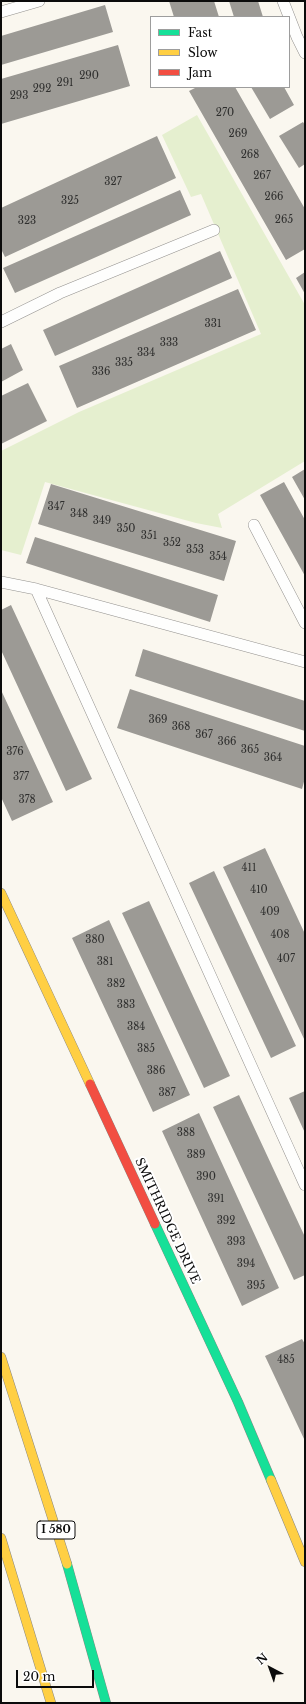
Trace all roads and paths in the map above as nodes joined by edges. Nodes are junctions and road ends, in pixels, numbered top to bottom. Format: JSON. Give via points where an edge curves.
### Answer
{"nodes":[{"id":1,"x":39,"y":1,"type":"edge"},
{"id":2,"x":284,"y":1,"type":"edge"},
{"id":3,"x":1,"y":12,"type":"edge"},
{"id":4,"x":289,"y":16,"type":"edge"},
{"id":5,"x":290,"y":18,"type":"edge"},
{"id":6,"x":305,"y":52,"type":"edge"},
{"id":7,"x":214,"y":230,"type":"dead end"},
{"id":8,"x":1,"y":322,"type":"edge"},
{"id":9,"x":254,"y":525,"type":"dead end"},
{"id":10,"x":1,"y":582,"type":"edge"},
{"id":11,"x":36,"y":589,"type":"junction"},
{"id":12,"x":305,"y":623,"type":"edge"},
{"id":13,"x":305,"y":662,"type":"edge"},
{"id":14,"x":1,"y":893,"type":"edge"},
{"id":15,"x":305,"y":1185,"type":"edge"},
{"id":16,"x":1,"y":1357,"type":"edge"},
{"id":17,"x":1,"y":1538,"type":"edge"},
{"id":18,"x":305,"y":1562,"type":"edge"},
{"id":19,"x":51,"y":1703,"type":"edge"},
{"id":20,"x":106,"y":1703,"type":"edge"}],
"edges":[{"from":1,"to":3,"type":"lane"},
{"from":2,"to":4,"type":"lane"},
{"from":5,"to":6,"type":"lane"},
{"from":7,"to":8,"type":"lane","via":[[60,293]]},
{"from":9,"to":12,"type":"lane"},
{"from":10,"to":11,"type":"lane"},
{"from":11,"to":13,"type":"lane"},
{"from":11,"to":15,"type":"lane"},
{"from":14,"to":18,"type":"main road","name":"SMITHRIDGE DRIVE","via":[[238,1402]]},
{"from":16,"to":20,"type":"main road","number":"I 580","via":[[71,1578]]},
{"from":17,"to":19,"type":"main road"}]}
